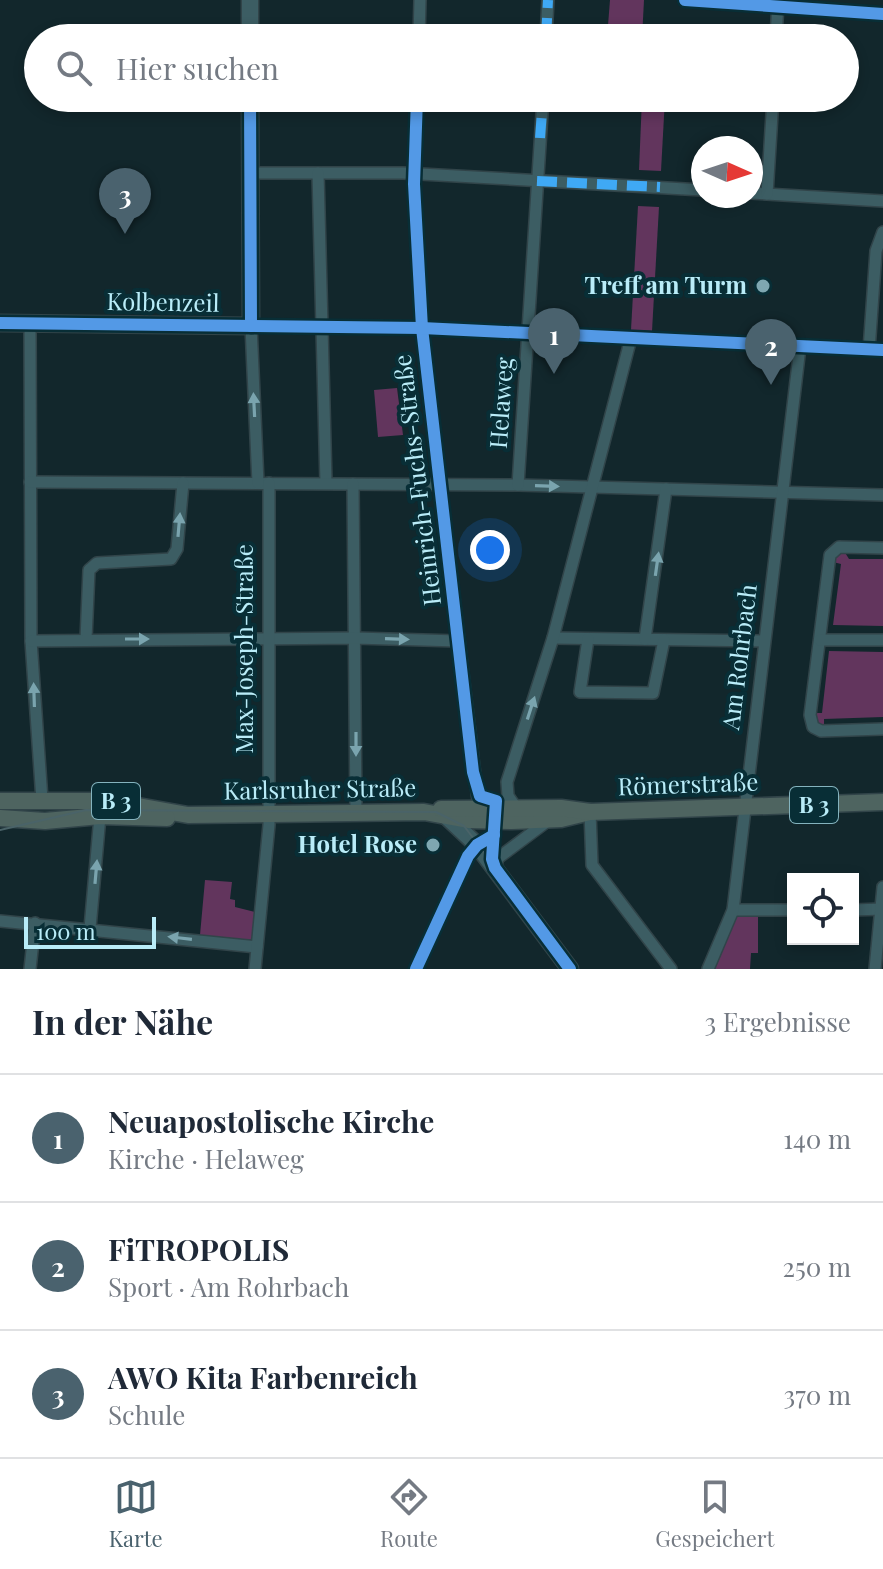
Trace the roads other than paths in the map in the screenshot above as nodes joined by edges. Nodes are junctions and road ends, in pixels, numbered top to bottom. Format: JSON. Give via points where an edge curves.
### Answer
{"nodes":[{"id":1,"x":250,"y":0,"type":"edge"},
{"id":2,"x":420,"y":0,"type":"edge"},
{"id":3,"x":548,"y":0,"type":"edge"},
{"id":4,"x":778,"y":1,"type":"edge"},
{"id":5,"x":250,"y":24,"type":"edge"},
{"id":6,"x":419,"y":24,"type":"edge"},
{"id":7,"x":547,"y":24,"type":"edge"},
{"id":8,"x":777,"y":24,"type":"edge"},
{"id":9,"x":250,"y":112,"type":"edge"},
{"id":10,"x":417,"y":112,"type":"edge"},
{"id":11,"x":542,"y":112,"type":"edge"},
{"id":12,"x":772,"y":112,"type":"edge"},
{"id":13,"x":250,"y":173,"type":"junction"},
{"id":14,"x":318,"y":173,"type":"junction"},
{"id":15,"x":415,"y":174,"type":"junction"},
{"id":16,"x":537,"y":181,"type":"junction"},
{"id":17,"x":691,"y":189,"type":"edge"},
{"id":18,"x":763,"y":194,"type":"edge"},
{"id":19,"x":767,"y":194,"type":"junction"},
{"id":20,"x":883,"y":201,"type":"edge"},
{"id":21,"x":883,"y":232,"type":"edge"},
{"id":22,"x":251,"y":297,"type":"junction"},
{"id":23,"x":0,"y":323,"type":"edge"},
{"id":24,"x":30,"y":323,"type":"junction"},
{"id":25,"x":223,"y":325,"type":"junction"},
{"id":26,"x":251,"y":326,"type":"junction"},
{"id":27,"x":320,"y":328,"type":"junction"},
{"id":28,"x":422,"y":328,"type":"junction"},
{"id":29,"x":529,"y":333,"type":"junction"},
{"id":30,"x":631,"y":338,"type":"junction"},
{"id":31,"x":800,"y":347,"type":"junction"},
{"id":32,"x":869,"y":350,"type":"junction"},
{"id":33,"x":883,"y":350,"type":"edge"},
{"id":34,"x":30,"y":482,"type":"junction"},
{"id":35,"x":183,"y":483,"type":"junction"},
{"id":36,"x":263,"y":483,"type":"junction"},
{"id":37,"x":326,"y":483,"type":"junction"},
{"id":38,"x":353,"y":484,"type":"junction"},
{"id":39,"x":441,"y":485,"type":"junction"},
{"id":40,"x":518,"y":485,"type":"junction"},
{"id":41,"x":593,"y":488,"type":"junction"},
{"id":42,"x":666,"y":489,"type":"junction"},
{"id":43,"x":781,"y":493,"type":"junction"},
{"id":44,"x":883,"y":495,"type":"edge"},
{"id":45,"x":883,"y":548,"type":"edge"},
{"id":46,"x":355,"y":638,"type":"junction"},
{"id":47,"x":553,"y":638,"type":"junction"},
{"id":48,"x":86,"y":639,"type":"junction"},
{"id":49,"x":269,"y":639,"type":"junction"},
{"id":50,"x":588,"y":639,"type":"junction"},
{"id":51,"x":645,"y":639,"type":"junction"},
{"id":52,"x":664,"y":640,"type":"junction"},
{"id":53,"x":820,"y":640,"type":"junction"},
{"id":54,"x":883,"y":640,"type":"edge"},
{"id":55,"x":31,"y":641,"type":"junction"},
{"id":56,"x":458,"y":641,"type":"junction"},
{"id":57,"x":764,"y":641,"type":"junction"},
{"id":58,"x":883,"y":729,"type":"edge"},
{"id":59,"x":42,"y":800,"type":"junction"},
{"id":60,"x":0,"y":801,"type":"edge"},
{"id":61,"x":883,"y":802,"type":"edge"},
{"id":62,"x":744,"y":808,"type":"junction"},
{"id":63,"x":479,"y":809,"type":"junction"},
{"id":64,"x":517,"y":809,"type":"junction"},
{"id":65,"x":424,"y":812,"type":"junction"},
{"id":66,"x":590,"y":812,"type":"junction"},
{"id":67,"x":188,"y":815,"type":"junction"},
{"id":68,"x":356,"y":815,"type":"junction"},
{"id":69,"x":100,"y":816,"type":"junction"},
{"id":70,"x":269,"y":816,"type":"junction"},
{"id":71,"x":447,"y":817,"type":"junction"},
{"id":72,"x":0,"y":818,"type":"edge"},
{"id":73,"x":549,"y":820,"type":"junction"},
{"id":74,"x":477,"y":845,"type":"junction"},
{"id":75,"x":495,"y":868,"type":"junction"},
{"id":76,"x":883,"y":887,"type":"edge"},
{"id":77,"x":882,"y":909,"type":"edge"},
{"id":78,"x":733,"y":910,"type":"junction"},
{"id":79,"x":787,"y":910,"type":"edge"},
{"id":80,"x":859,"y":910,"type":"edge"},
{"id":81,"x":0,"y":921,"type":"edge"},
{"id":82,"x":35,"y":923,"type":"junction"},
{"id":83,"x":90,"y":928,"type":"junction"},
{"id":84,"x":257,"y":947,"type":"junction"},
{"id":85,"x":30,"y":969,"type":"edge"},
{"id":86,"x":255,"y":969,"type":"edge"},
{"id":87,"x":416,"y":969,"type":"edge"},
{"id":88,"x":570,"y":969,"type":"edge"},
{"id":89,"x":671,"y":969,"type":"edge"},
{"id":90,"x":708,"y":969,"type":"edge"},
{"id":91,"x":875,"y":969,"type":"edge"}],
"edges":[{"from":1,"to":5,"type":"street"},
{"from":2,"to":6,"type":"street"},
{"from":3,"to":7,"type":"street"},
{"from":4,"to":8,"type":"street"},
{"from":9,"to":13,"type":"street","name":"Max-Joseph-Straße"},
{"from":10,"to":15,"type":"street","name":"Heinrich-Fuchs-Straße"},
{"from":11,"to":16,"type":"street","name":"Helaweg"},
{"from":12,"to":19,"type":"street"},
{"from":13,"to":14,"type":"street"},
{"from":13,"to":22,"type":"street","name":"Max-Joseph-Straße"},
{"from":14,"to":15,"type":"street"},
{"from":14,"to":27,"type":"street"},
{"from":15,"to":16,"type":"street"},
{"from":15,"to":28,"type":"street","name":"Heinrich-Fuchs-Straße"},
{"from":16,"to":17,"type":"street"},
{"from":16,"to":29,"type":"street","name":"Helaweg"},
{"from":18,"to":19,"type":"street"},
{"from":19,"to":20,"type":"street"},
{"from":21,"to":32,"type":"street","via":[[876,251]]},
{"from":22,"to":25,"type":"street","name":"Kolbenzeil","via":[[243,312]]},
{"from":22,"to":26,"type":"street","name":"Max-Joseph-Straße"},
{"from":23,"to":24,"type":"street","name":"Kolbenzeil"},
{"from":24,"to":25,"type":"street","name":"Kolbenzeil"},
{"from":24,"to":34,"type":"street"},
{"from":25,"to":26,"type":"street","name":"Kolbenzeil"},
{"from":26,"to":27,"type":"street","name":"Kolbenzeil"},
{"from":36,"to":26,"type":"street","name":"Max-Joseph-Straße","one_way":true},
{"from":27,"to":28,"type":"street","name":"Kolbenzeil"},
{"from":27,"to":37,"type":"street"},
{"from":28,"to":29,"type":"street","name":"Kolbenzeil"},
{"from":28,"to":39,"type":"street","name":"Heinrich-Fuchs-Straße"},
{"from":29,"to":30,"type":"street","name":"Kolbenzeil"},
{"from":29,"to":40,"type":"street","name":"Helaweg"},
{"from":30,"to":31,"type":"street","name":"Kolbenzeil"},
{"from":30,"to":41,"type":"street"},
{"from":31,"to":32,"type":"street","name":"Kolbenzeil"},
{"from":31,"to":43,"type":"street","name":"Am Rohrbach"},
{"from":32,"to":33,"type":"street","name":"Kolbenzeil"},
{"from":34,"to":35,"type":"street"},
{"from":34,"to":55,"type":"street"},
{"from":35,"to":36,"type":"street"},
{"from":48,"to":35,"type":"street","one_way":true,"via":[[89,570],[97,563],[171,559],[177,549]]},
{"from":36,"to":37,"type":"street"},
{"from":36,"to":49,"type":"street","name":"Max-Joseph-Straße"},
{"from":37,"to":38,"type":"street"},
{"from":38,"to":39,"type":"street"},
{"from":38,"to":46,"type":"street"},
{"from":39,"to":40,"type":"street"},
{"from":39,"to":56,"type":"street","name":"Heinrich-Fuchs-Straße"},
{"from":40,"to":41,"type":"street","one_way":true},
{"from":41,"to":42,"type":"street"},
{"from":41,"to":47,"type":"street"},
{"from":42,"to":43,"type":"street"},
{"from":51,"to":42,"type":"street","one_way":true},
{"from":43,"to":44,"type":"street"},
{"from":43,"to":57,"type":"street","name":"Am Rohrbach"},
{"from":45,"to":53,"type":"street","via":[[844,547],[832,552]]},
{"from":46,"to":49,"type":"street"},
{"from":46,"to":56,"type":"street","one_way":true},
{"from":46,"to":68,"type":"street","one_way":true},
{"from":47,"to":50,"type":"street"},
{"from":64,"to":47,"type":"street","one_way":true,"via":[[507,782]]},
{"from":48,"to":49,"type":"street","one_way":true},
{"from":48,"to":55,"type":"street"},
{"from":49,"to":70,"type":"street","name":"Max-Joseph-Straße"},
{"from":50,"to":51,"type":"street"},
{"from":50,"to":52,"type":"street","via":[[580,692],[653,693]]},
{"from":51,"to":52,"type":"street"},
{"from":52,"to":57,"type":"street"},
{"from":53,"to":54,"type":"street"},
{"from":53,"to":58,"type":"street","via":[[813,727]]},
{"from":59,"to":55,"type":"street","one_way":true},
{"from":56,"to":63,"type":"street","name":"Heinrich-Fuchs-Straße"},
{"from":57,"to":62,"type":"street","name":"Am Rohrbach"},
{"from":59,"to":60,"type":"main road","name":"Karlsruher Straße","number":"B 3"},
{"from":59,"to":67,"type":"main road","name":"Karlsruher Straße","number":"B 3","via":[[125,802]]},
{"from":59,"to":72,"type":"main road","number":"B 3"},
{"from":61,"to":62,"type":"main road","name":"Römerstraße","number":"B 3"},
{"from":62,"to":66,"type":"main road","name":"Römerstraße","number":"B 3"},
{"from":62,"to":78,"type":"street","name":"Am Rohrbach"},
{"from":63,"to":64,"type":"main road","name":"Römerstraße","number":"B 3"},
{"from":63,"to":65,"type":"main road","name":"Römerstraße","number":"B 3"},
{"from":64,"to":66,"type":"main road","name":"Römerstraße","number":"B 3"},
{"from":65,"to":68,"type":"main road","name":"Karlsruher Straße","number":"B 3"},
{"from":65,"to":71,"type":"main road","name":"Karlsruher Straße","number":"B 3"},
{"from":66,"to":73,"type":"main road","name":"Römerstraße","number":"B 3"},
{"from":66,"to":89,"type":"street","via":[[592,865]]},
{"from":67,"to":69,"type":"main road","name":"Karlsruher Straße","number":"B 3"},
{"from":67,"to":70,"type":"main road","name":"Karlsruher Straße","number":"B 3"},
{"from":68,"to":70,"type":"main road","name":"Karlsruher Straße","number":"B 3"},
{"from":69,"to":72,"type":"main road","name":"Karlsruher Straße","number":"B 3"},
{"from":83,"to":69,"type":"street","one_way":true},
{"from":70,"to":84,"type":"street","name":"Max-Joseph-Straße"},
{"from":71,"to":73,"type":"main road","name":"Römerstraße","number":"B 3"},
{"from":71,"to":74,"type":"street","name":"Karlsruher Straße"},
{"from":73,"to":75,"type":"street","via":[[498,858]]},
{"from":74,"to":75,"type":"street","name":"Karlsruher Straße"},
{"from":74,"to":87,"type":"street"},
{"from":75,"to":88,"type":"street","name":"Karlsruher Straße"},
{"from":76,"to":77,"type":"street"},
{"from":77,"to":80,"type":"street"},
{"from":77,"to":91,"type":"street"},
{"from":78,"to":79,"type":"street"},
{"from":78,"to":90,"type":"street","name":"Am Rohrbach"},
{"from":81,"to":82,"type":"street"},
{"from":82,"to":83,"type":"street"},
{"from":82,"to":85,"type":"street"},
{"from":84,"to":83,"type":"street","one_way":true},
{"from":84,"to":86,"type":"street","name":"Max-Joseph-Straße"}]}
